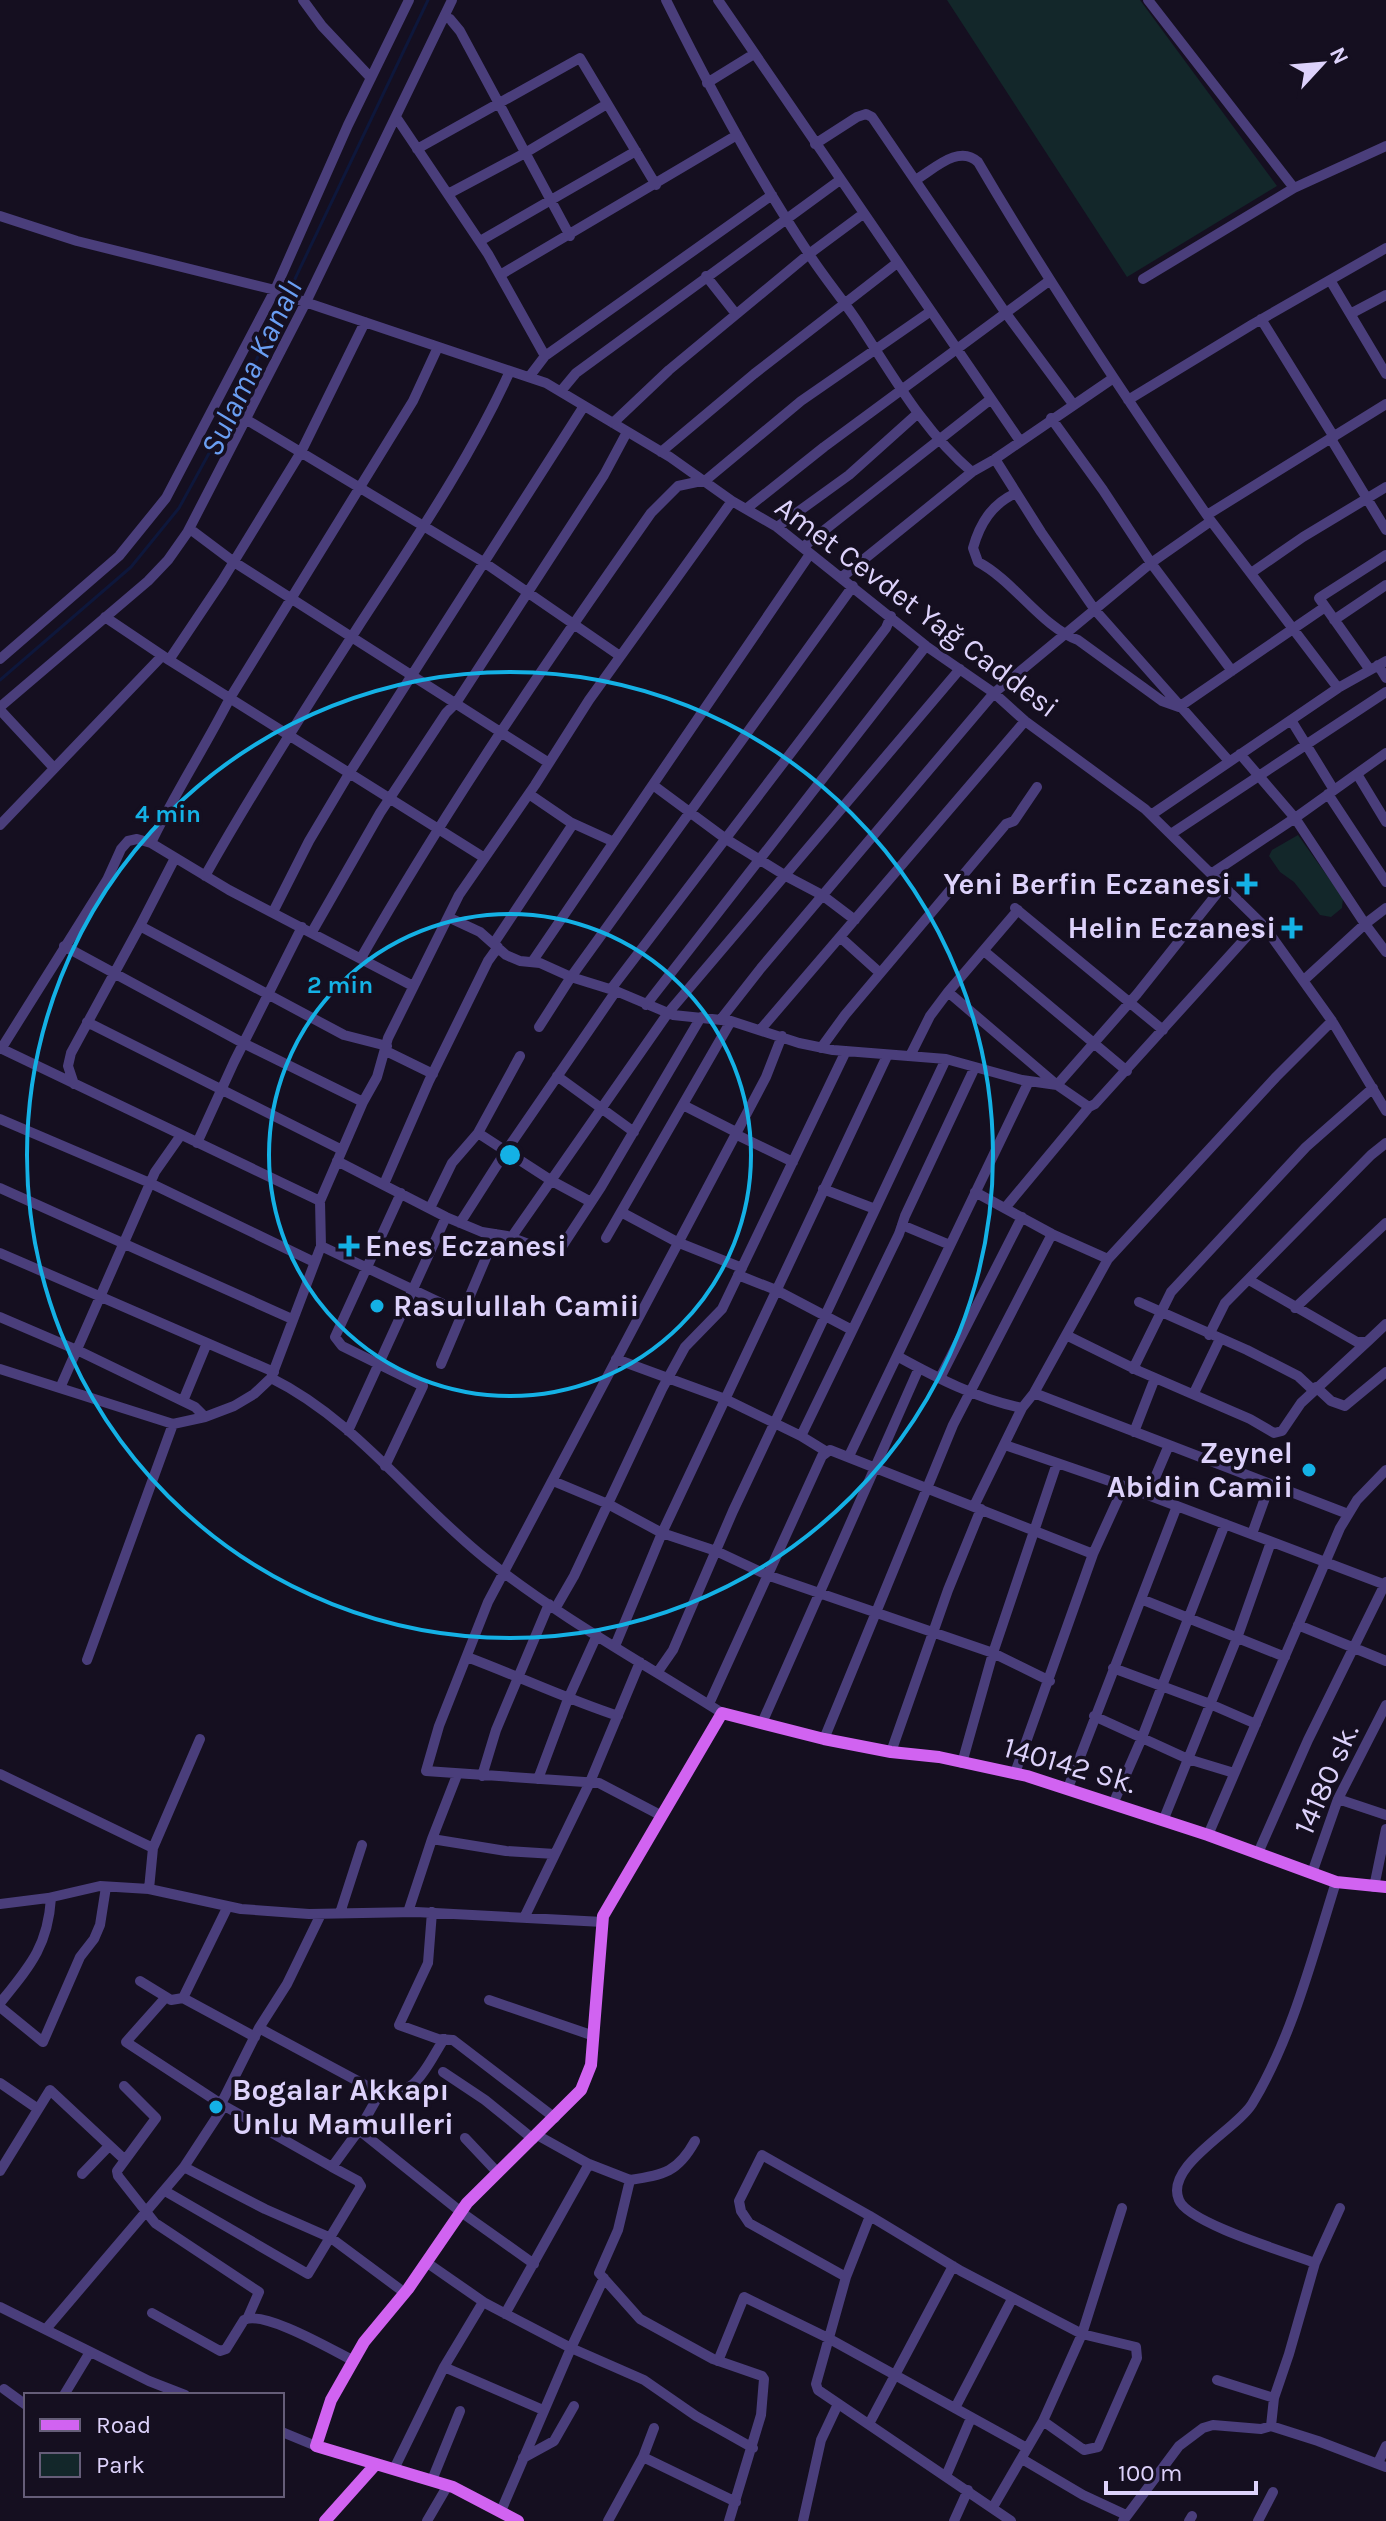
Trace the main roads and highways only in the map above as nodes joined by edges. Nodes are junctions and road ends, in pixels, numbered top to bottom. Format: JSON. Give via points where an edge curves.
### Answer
{"nodes":[{"id":1,"x":1380,"y":1887,"type":"edge"},
{"id":2,"x":376,"y":2464,"type":"junction"},
{"id":3,"x":507,"y":2517,"type":"edge"},
{"id":4,"x":325,"y":2521,"type":"edge"}],
"edges":[{"from":1,"to":2,"type":"main road","name":"140142 Sk.","via":[[1336,1882],[1015,1773],[824,1739],[727,1714],[603,1916],[591,2065],[581,2090],[461,2212],[364,2342],[331,2400],[316,2446]]},
{"from":2,"to":3,"type":"main road","via":[[448,2485]]},
{"from":2,"to":4,"type":"main road"}]}
